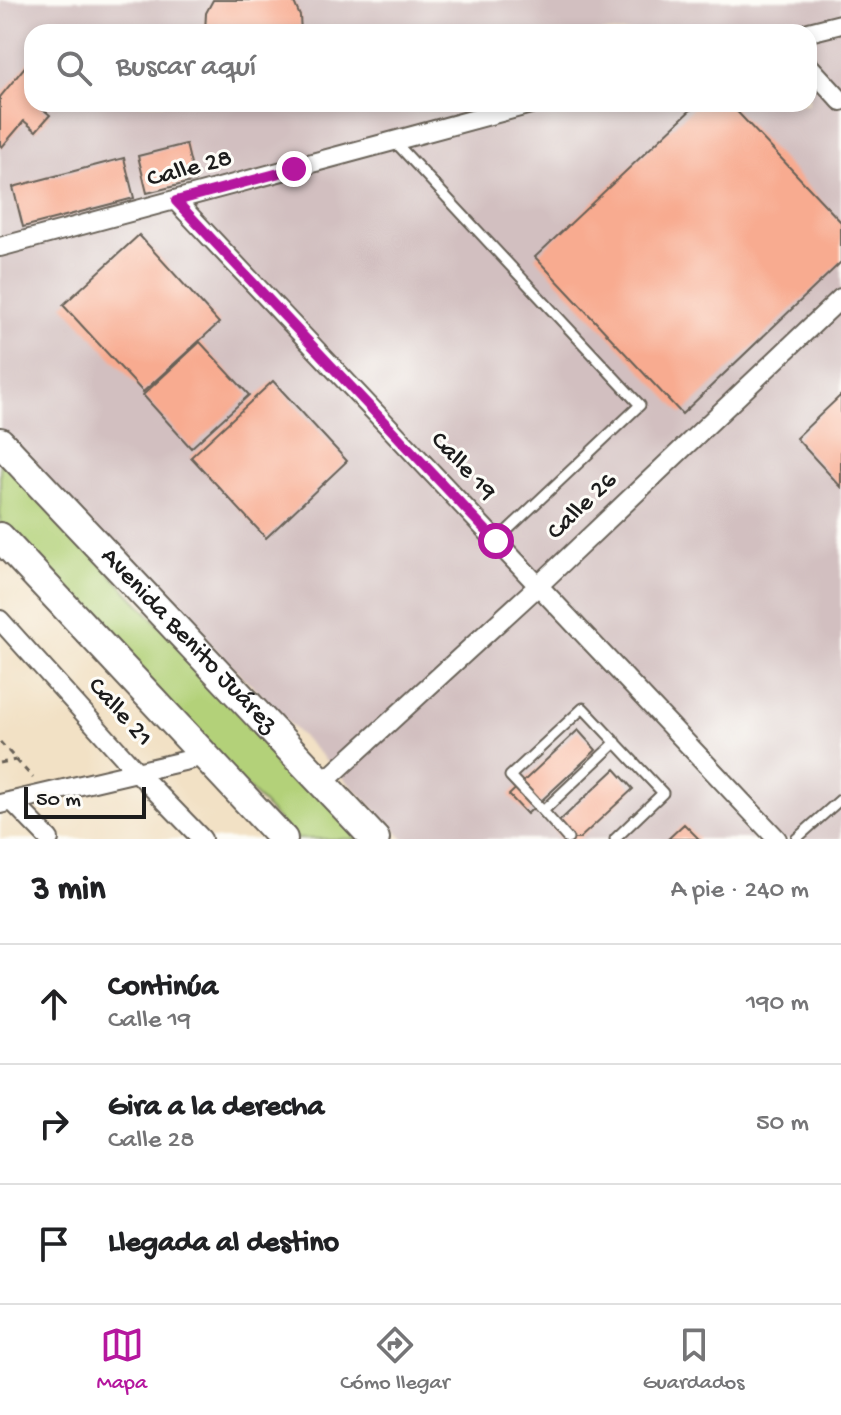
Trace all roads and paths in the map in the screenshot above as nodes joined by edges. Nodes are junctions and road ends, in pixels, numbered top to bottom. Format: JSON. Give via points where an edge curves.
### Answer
{"nodes":[{"id":1,"x":841,"y":24,"type":"edge"},
{"id":2,"x":817,"y":30,"type":"edge"},
{"id":3,"x":817,"y":75,"type":"edge"},
{"id":4,"x":841,"y":101,"type":"edge"},
{"id":5,"x":502,"y":112,"type":"edge"},
{"id":6,"x":395,"y":142,"type":"junction"},
{"id":7,"x":176,"y":201,"type":"junction"},
{"id":8,"x":0,"y":247,"type":"edge"},
{"id":9,"x":841,"y":298,"type":"edge"},
{"id":10,"x":0,"y":442,"type":"edge"},
{"id":11,"x":0,"y":537,"type":"edge"},
{"id":12,"x":496,"y":541,"type":"junction"},
{"id":13,"x":538,"y":586,"type":"junction"},
{"id":14,"x":0,"y":620,"type":"edge"},
{"id":15,"x":0,"y":742,"type":"edge"},
{"id":16,"x":616,"y":742,"type":"junction"},
{"id":17,"x":205,"y":756,"type":"junction"},
{"id":18,"x":16,"y":760,"type":"junction"},
{"id":19,"x":0,"y":763,"type":"edge"},
{"id":20,"x":137,"y":772,"type":"junction"},
{"id":21,"x":37,"y":783,"type":"dead end"},
{"id":22,"x":323,"y":783,"type":"junction"},
{"id":23,"x":841,"y":799,"type":"edge"},
{"id":24,"x":6,"y":802,"type":"edge"},
{"id":25,"x":543,"y":811,"type":"junction"},
{"id":26,"x":49,"y":839,"type":"edge"},
{"id":27,"x":202,"y":839,"type":"edge"},
{"id":28,"x":283,"y":839,"type":"edge"},
{"id":29,"x":375,"y":839,"type":"edge"},
{"id":30,"x":568,"y":839,"type":"edge"},
{"id":31,"x":615,"y":839,"type":"edge"},
{"id":32,"x":777,"y":839,"type":"edge"},
{"id":33,"x":796,"y":839,"type":"edge"}],
"edges":[{"from":1,"to":2,"type":"street"},
{"from":3,"to":4,"type":"street"},
{"from":5,"to":6,"type":"street","name":"Calle 28"},
{"from":6,"to":7,"type":"street","name":"Calle 28"},
{"from":6,"to":12,"type":"lane","via":[[640,405]]},
{"from":7,"to":8,"type":"street","name":"Calle 28"},
{"from":7,"to":12,"type":"street","name":"Calle 19"},
{"from":9,"to":13,"type":"street","name":"Calle 26"},
{"from":10,"to":22,"type":"main road","name":"Avenida Benito Juárez"},
{"from":11,"to":17,"type":"main road"},
{"from":12,"to":13,"type":"street","name":"Calle 19"},
{"from":13,"to":22,"type":"street","name":"Calle 26"},
{"from":13,"to":32,"type":"street","name":"Calle 19"},
{"from":14,"to":20,"type":"street","name":"Calle 21"},
{"from":15,"to":18,"type":"path"},
{"from":16,"to":25,"type":"lane"},
{"from":16,"to":25,"type":"lane","via":[[583,708],[510,776]]},
{"from":16,"to":31,"type":"lane","via":[[663,793]]},
{"from":17,"to":20,"type":"street"},
{"from":17,"to":28,"type":"main road"},
{"from":18,"to":19,"type":"path"},
{"from":18,"to":21,"type":"path"},
{"from":20,"to":24,"type":"street"},
{"from":20,"to":27,"type":"street","name":"Calle 21"},
{"from":22,"to":29,"type":"main road","name":"Avenida Benito Juárez"},
{"from":23,"to":33,"type":"lane"},
{"from":24,"to":26,"type":"street"},
{"from":25,"to":30,"type":"lane"}]}
